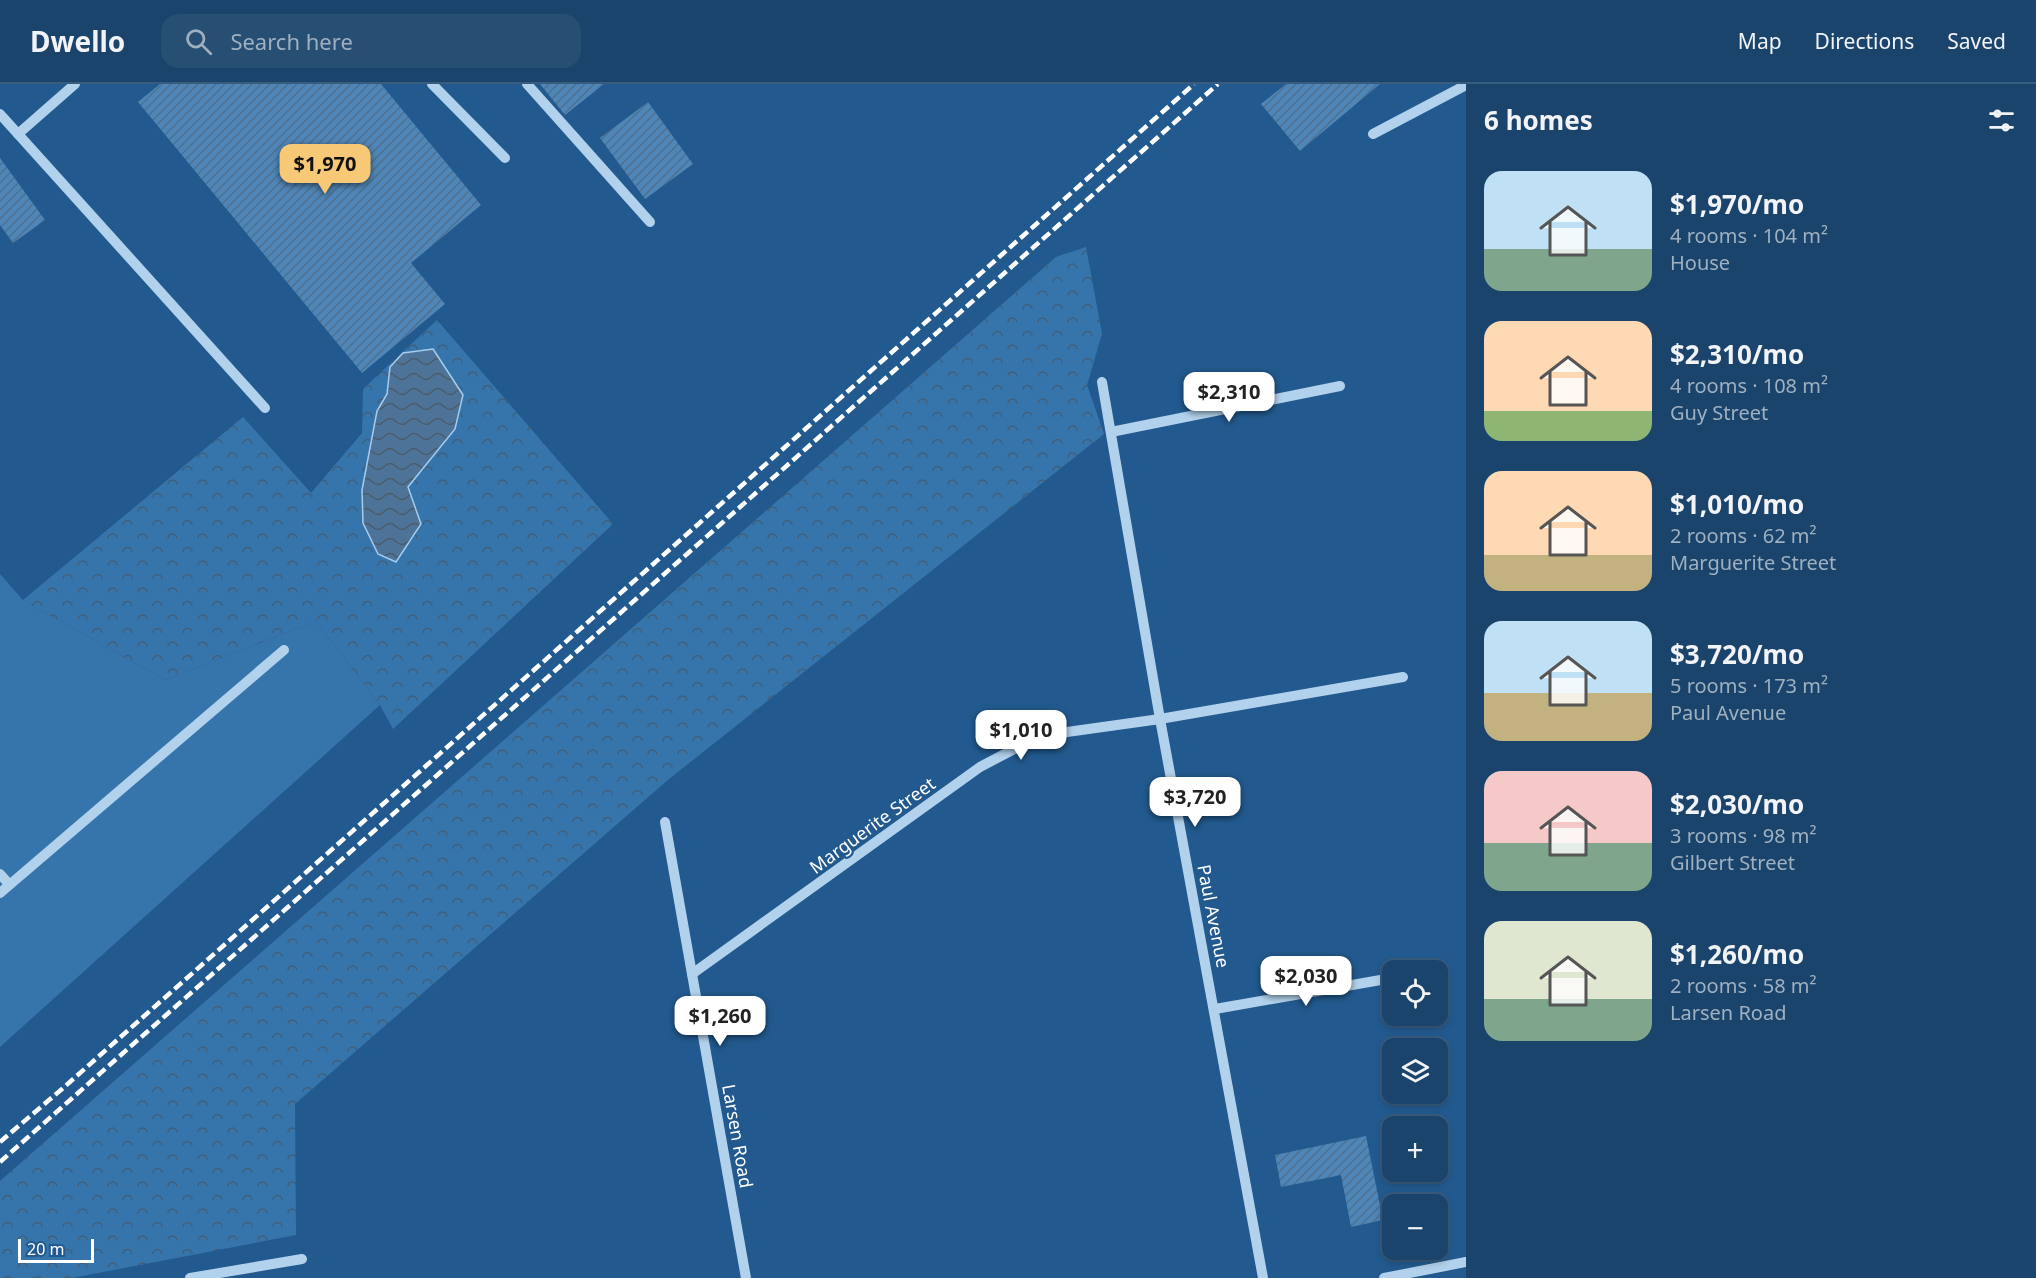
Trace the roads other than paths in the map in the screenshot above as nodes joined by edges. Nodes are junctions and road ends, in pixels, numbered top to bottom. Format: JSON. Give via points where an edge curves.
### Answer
{"nodes":[{"id":1,"x":75,"y":84,"type":"edge"},
{"id":2,"x":432,"y":84,"type":"edge"},
{"id":3,"x":527,"y":84,"type":"edge"},
{"id":4,"x":1466,"y":85,"type":"edge"},
{"id":5,"x":0,"y":114,"type":"edge"},
{"id":6,"x":18,"y":134,"type":"junction"},
{"id":7,"x":1373,"y":134,"type":"dead end"},
{"id":8,"x":505,"y":158,"type":"dead end"},
{"id":9,"x":650,"y":222,"type":"dead end"},
{"id":10,"x":1102,"y":382,"type":"dead end"},
{"id":11,"x":1340,"y":386,"type":"dead end"},
{"id":12,"x":265,"y":408,"type":"dead end"},
{"id":13,"x":1112,"y":432,"type":"junction"},
{"id":14,"x":284,"y":650,"type":"dead end"},
{"id":15,"x":1403,"y":676,"type":"dead end"},
{"id":16,"x":1160,"y":719,"type":"junction"},
{"id":17,"x":665,"y":822,"type":"dead end"},
{"id":18,"x":0,"y":874,"type":"edge"},
{"id":19,"x":9,"y":884,"type":"junction"},
{"id":20,"x":0,"y":893,"type":"edge"},
{"id":21,"x":692,"y":975,"type":"junction"},
{"id":22,"x":1382,"y":980,"type":"edge"},
{"id":23,"x":1215,"y":1009,"type":"junction"},
{"id":24,"x":302,"y":1259,"type":"dead end"},
{"id":25,"x":1466,"y":1262,"type":"edge"},
{"id":26,"x":190,"y":1278,"type":"edge"},
{"id":27,"x":746,"y":1278,"type":"edge"},
{"id":28,"x":1263,"y":1278,"type":"edge"},
{"id":29,"x":1384,"y":1278,"type":"edge"}],
"edges":[{"from":1,"to":6,"type":"street"},
{"from":2,"to":8,"type":"street"},
{"from":3,"to":9,"type":"street"},
{"from":4,"to":7,"type":"street"},
{"from":5,"to":6,"type":"street"},
{"from":6,"to":12,"type":"street"},
{"from":10,"to":13,"type":"street","name":"Paul Avenue"},
{"from":11,"to":13,"type":"street"},
{"from":13,"to":16,"type":"street","name":"Paul Avenue"},
{"from":14,"to":19,"type":"street"},
{"from":15,"to":16,"type":"street","name":"Marguerite Street"},
{"from":16,"to":21,"type":"street","name":"Marguerite Street","via":[[1060,732],[1020,746],[980,767]]},
{"from":16,"to":23,"type":"street","name":"Paul Avenue"},
{"from":17,"to":21,"type":"street","name":"Larsen Road"},
{"from":18,"to":19,"type":"street"},
{"from":19,"to":20,"type":"street"},
{"from":21,"to":27,"type":"street","name":"Larsen Road"},
{"from":22,"to":23,"type":"street"},
{"from":23,"to":28,"type":"street","name":"Paul Avenue"},
{"from":24,"to":26,"type":"street"},
{"from":25,"to":29,"type":"street"}]}
